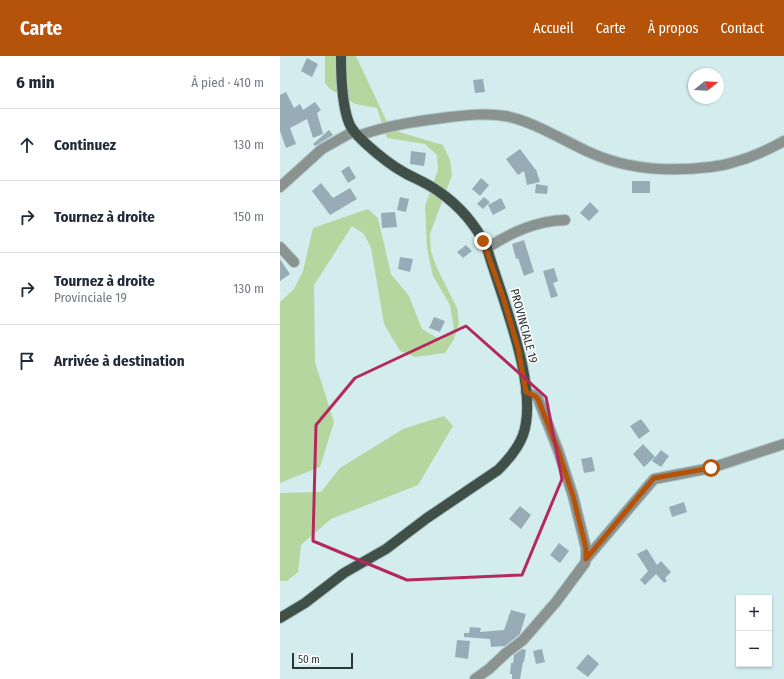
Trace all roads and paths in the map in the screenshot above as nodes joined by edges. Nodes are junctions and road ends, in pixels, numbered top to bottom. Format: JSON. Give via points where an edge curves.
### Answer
{"nodes":[{"id":1,"x":341,"y":56,"type":"edge"},
{"id":2,"x":356,"y":133,"type":"junction"},
{"id":3,"x":784,"y":140,"type":"edge"},
{"id":4,"x":280,"y":187,"type":"edge"},
{"id":5,"x":565,"y":220,"type":"dead end"},
{"id":6,"x":280,"y":247,"type":"edge"},
{"id":7,"x":487,"y":248,"type":"junction"},
{"id":8,"x":294,"y":262,"type":"dead end"},
{"id":9,"x":526,"y":392,"type":"junction"},
{"id":10,"x":784,"y":444,"type":"edge"},
{"id":11,"x":586,"y":559,"type":"junction"},
{"id":12,"x":280,"y":618,"type":"edge"},
{"id":13,"x":489,"y":669,"type":"junction"},
{"id":14,"x":475,"y":679,"type":"edge"},
{"id":15,"x":486,"y":679,"type":"edge"}],
"edges":[{"from":1,"to":2,"type":"main road","name":"PROVINCIALE 19","via":[[341,78],[346,110],[349,123]]},
{"from":2,"to":3,"type":"street","via":[[423,120],[477,114],[505,116],[526,122],[592,154],[623,164],[659,170],[730,164],[769,149]]},
{"from":2,"to":4,"type":"street","via":[[322,149]]},
{"from":2,"to":7,"type":"main road","name":"PROVINCIALE 19","via":[[389,163],[439,191],[458,207],[473,223]]},
{"from":5,"to":7,"type":"street","via":[[531,225],[507,235]]},
{"from":6,"to":8,"type":"street"},
{"from":7,"to":9,"type":"main road","name":"PROVINCIALE 19","via":[[518,348]]},
{"from":9,"to":11,"type":"street","via":[[538,399],[558,450],[573,496],[586,548]]},
{"from":9,"to":12,"type":"main road","name":"PROVINCIALE 19","via":[[528,403],[523,434],[513,452],[498,470],[386,549],[344,573],[305,603]]},
{"from":10,"to":11,"type":"street","via":[[711,468],[654,478]]},
{"from":11,"to":13,"type":"street","via":[[556,602],[523,640]]},
{"from":13,"to":14,"type":"street"},
{"from":13,"to":15,"type":"street"}]}
